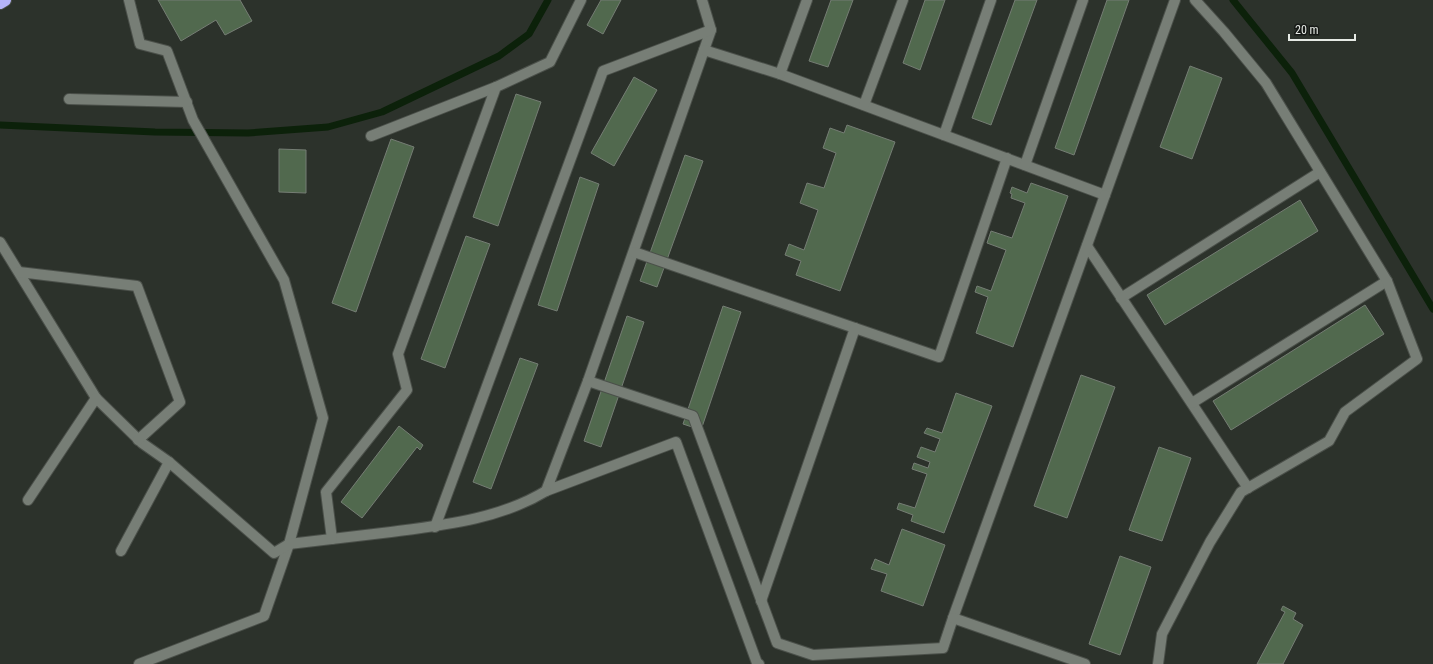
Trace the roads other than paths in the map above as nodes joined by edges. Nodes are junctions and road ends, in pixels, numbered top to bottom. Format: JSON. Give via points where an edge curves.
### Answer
{"nodes":[{"id":1,"x":5,"y":0,"type":"edge"},
{"id":2,"x":129,"y":0,"type":"edge"},
{"id":3,"x":581,"y":0,"type":"edge"},
{"id":4,"x":702,"y":0,"type":"edge"},
{"id":5,"x":807,"y":0,"type":"edge"},
{"id":6,"x":903,"y":0,"type":"edge"},
{"id":7,"x":991,"y":0,"type":"edge"},
{"id":8,"x":1083,"y":0,"type":"edge"},
{"id":9,"x":1175,"y":0,"type":"edge"},
{"id":10,"x":1195,"y":0,"type":"edge"},
{"id":11,"x":0,"y":3,"type":"edge"},
{"id":12,"x":711,"y":30,"type":"junction"},
{"id":13,"x":704,"y":50,"type":"junction"},
{"id":14,"x":780,"y":74,"type":"junction"},
{"id":15,"x":496,"y":86,"type":"junction"},
{"id":16,"x":69,"y":99,"type":"dead end"},
{"id":17,"x":187,"y":102,"type":"junction"},
{"id":18,"x":864,"y":105,"type":"junction"},
{"id":19,"x":944,"y":135,"type":"junction"},
{"id":20,"x":370,"y":136,"type":"dead end"},
{"id":21,"x":1007,"y":158,"type":"junction"},
{"id":22,"x":1026,"y":165,"type":"junction"},
{"id":23,"x":1320,"y":172,"type":"junction"},
{"id":24,"x":1105,"y":195,"type":"junction"},
{"id":25,"x":0,"y":242,"type":"edge"},
{"id":26,"x":1087,"y":246,"type":"junction"},
{"id":27,"x":634,"y":252,"type":"junction"},
{"id":28,"x":19,"y":272,"type":"junction"},
{"id":29,"x":1387,"y":282,"type":"junction"},
{"id":30,"x":1121,"y":298,"type":"junction"},
{"id":31,"x":855,"y":328,"type":"junction"},
{"id":32,"x":588,"y":381,"type":"junction"},
{"id":33,"x":96,"y":398,"type":"junction"},
{"id":34,"x":1192,"y":403,"type":"junction"},
{"id":35,"x":138,"y":440,"type":"junction"},
{"id":36,"x":169,"y":462,"type":"junction"},
{"id":37,"x":1248,"y":488,"type":"junction"},
{"id":38,"x":546,"y":492,"type":"junction"},
{"id":39,"x":28,"y":500,"type":"dead end"},
{"id":40,"x":435,"y":527,"type":"junction"},
{"id":41,"x":332,"y":539,"type":"junction"},
{"id":42,"x":289,"y":544,"type":"junction"},
{"id":43,"x":121,"y":551,"type":"dead end"},
{"id":44,"x":761,"y":601,"type":"junction"},
{"id":45,"x":953,"y":618,"type":"junction"},
{"id":46,"x":139,"y":664,"type":"edge"},
{"id":47,"x":759,"y":664,"type":"edge"},
{"id":48,"x":1085,"y":664,"type":"edge"},
{"id":49,"x":1158,"y":664,"type":"edge"}],
"edges":[{"from":1,"to":11,"type":"highway"},
{"from":2,"to":17,"type":"street","via":[[140,44],[167,52]]},
{"from":3,"to":15,"type":"street","via":[[550,62]]},
{"from":4,"to":12,"type":"street"},
{"from":5,"to":14,"type":"street"},
{"from":6,"to":18,"type":"street"},
{"from":7,"to":19,"type":"street"},
{"from":8,"to":22,"type":"street"},
{"from":9,"to":24,"type":"street"},
{"from":10,"to":23,"type":"street","via":[[1266,83]]},
{"from":12,"to":13,"type":"street"},
{"from":12,"to":40,"type":"street","via":[[603,71]]},
{"from":13,"to":14,"type":"street"},
{"from":13,"to":27,"type":"street"},
{"from":14,"to":18,"type":"street"},
{"from":15,"to":20,"type":"street"},
{"from":15,"to":41,"type":"street","via":[[398,354],[406,390],[326,492]]},
{"from":16,"to":17,"type":"street"},
{"from":17,"to":42,"type":"street","via":[[193,120],[284,280],[324,418]]},
{"from":18,"to":19,"type":"street"},
{"from":19,"to":21,"type":"street"},
{"from":21,"to":22,"type":"street"},
{"from":21,"to":31,"type":"street","via":[[938,357]]},
{"from":22,"to":24,"type":"street"},
{"from":23,"to":29,"type":"street"},
{"from":23,"to":30,"type":"street"},
{"from":24,"to":26,"type":"street"},
{"from":25,"to":28,"type":"street"},
{"from":26,"to":30,"type":"street"},
{"from":26,"to":45,"type":"street"},
{"from":27,"to":31,"type":"street"},
{"from":27,"to":32,"type":"street"},
{"from":28,"to":33,"type":"street"},
{"from":28,"to":35,"type":"street","via":[[137,286],[180,402]]},
{"from":29,"to":34,"type":"street"},
{"from":29,"to":37,"type":"street","via":[[1417,359],[1345,412],[1329,441]]},
{"from":30,"to":34,"type":"street"},
{"from":31,"to":44,"type":"street"},
{"from":32,"to":38,"type":"street"},
{"from":32,"to":44,"type":"street","via":[[693,416]]},
{"from":33,"to":35,"type":"street"},
{"from":33,"to":39,"type":"street"},
{"from":34,"to":37,"type":"street"},
{"from":35,"to":36,"type":"street"},
{"from":36,"to":42,"type":"street","via":[[274,553]]},
{"from":36,"to":43,"type":"street"},
{"from":37,"to":49,"type":"street","via":[[1241,492],[1210,542],[1162,634]]},
{"from":38,"to":40,"type":"street","via":[[531,501],[489,516]]},
{"from":38,"to":47,"type":"street","via":[[676,442]]},
{"from":40,"to":41,"type":"street"},
{"from":41,"to":42,"type":"street"},
{"from":42,"to":46,"type":"street","via":[[264,616]]},
{"from":44,"to":45,"type":"street","via":[[777,644],[813,655],[943,648]]},
{"from":45,"to":48,"type":"street"}]}
